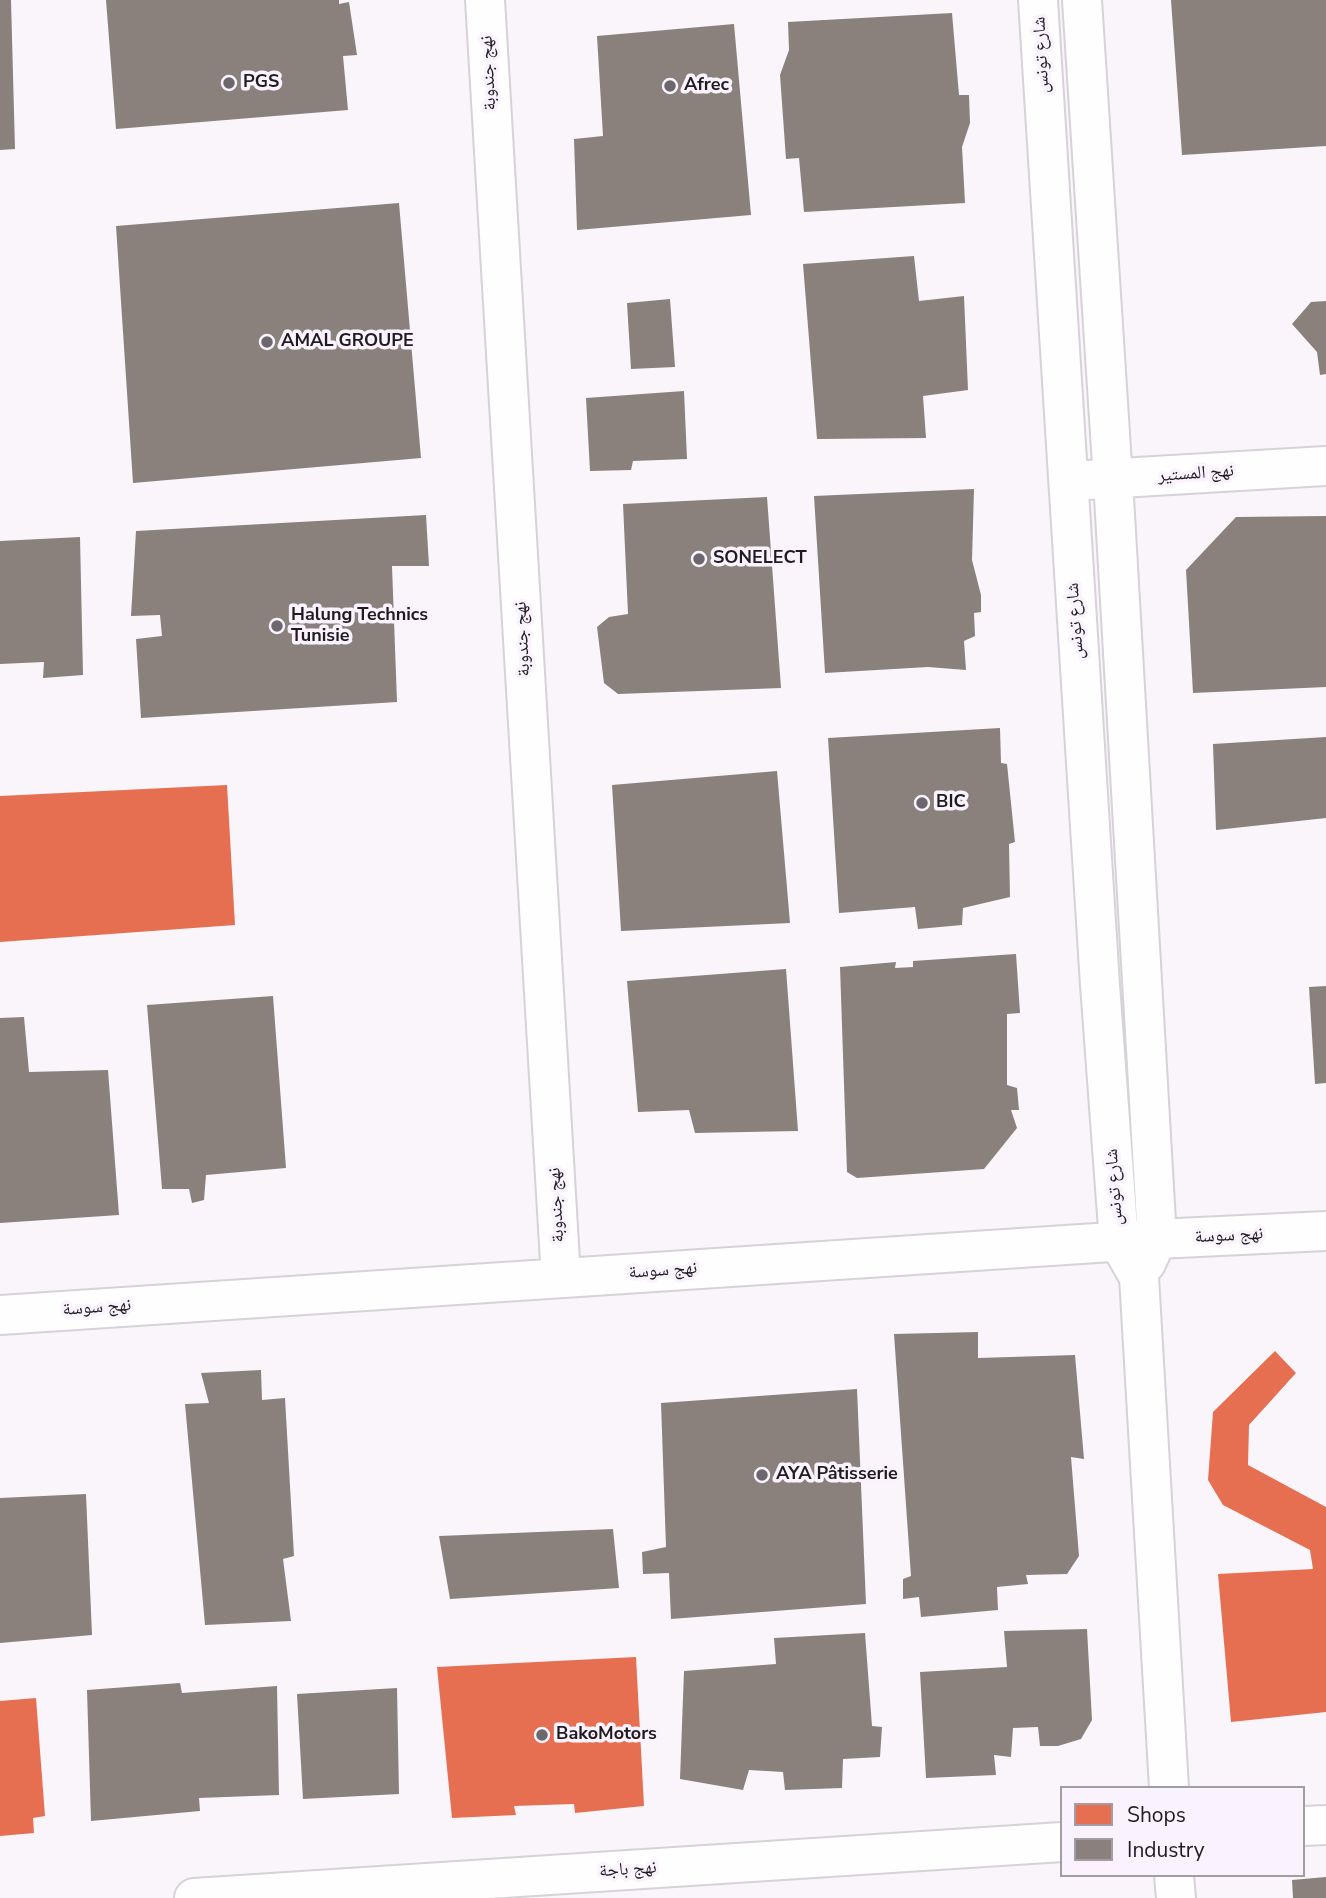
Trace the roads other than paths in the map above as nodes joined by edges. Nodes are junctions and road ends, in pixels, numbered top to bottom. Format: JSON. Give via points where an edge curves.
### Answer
{"nodes":[{"id":1,"x":485,"y":0,"type":"edge"},
{"id":2,"x":1038,"y":0,"type":"edge"},
{"id":3,"x":1082,"y":0,"type":"edge"},
{"id":4,"x":1326,"y":466,"type":"edge"},
{"id":5,"x":1113,"y":480,"type":"junction"},
{"id":6,"x":1066,"y":481,"type":"junction"},
{"id":7,"x":1326,"y":1231,"type":"edge"},
{"id":8,"x":1157,"y":1239,"type":"junction"},
{"id":9,"x":1119,"y":1242,"type":"junction"},
{"id":10,"x":1139,"y":1277,"type":"junction"},
{"id":11,"x":561,"y":1278,"type":"junction"},
{"id":12,"x":0,"y":1315,"type":"edge"},
{"id":13,"x":1169,"y":1786,"type":"edge"},
{"id":14,"x":1326,"y":1825,"type":"edge"},
{"id":15,"x":1305,"y":1826,"type":"edge"},
{"id":16,"x":1060,"y":1842,"type":"edge"},
{"id":17,"x":1174,"y":1877,"type":"edge"},
{"id":18,"x":194,"y":1898,"type":"edge"},
{"id":19,"x":1176,"y":1898,"type":"edge"}],
"edges":[{"from":1,"to":11,"type":"street","name":"نهج جندوبة"},
{"from":2,"to":6,"type":"street","name":"شارع تونس"},
{"from":3,"to":5,"type":"street"},
{"from":4,"to":5,"type":"street","name":"نهج المستير"},
{"from":5,"to":6,"type":"street","name":"نهج المستير"},
{"from":5,"to":8,"type":"street"},
{"from":6,"to":9,"type":"street","name":"شارع تونس"},
{"from":7,"to":8,"type":"street","name":"نهج سوسة"},
{"from":8,"to":9,"type":"street","name":"نهج سوسة"},
{"from":8,"to":10,"type":"street"},
{"from":9,"to":10,"type":"street"},
{"from":9,"to":11,"type":"street","name":"نهج سوسة"},
{"from":10,"to":13,"type":"street"},
{"from":11,"to":12,"type":"street","name":"نهج سوسة"},
{"from":14,"to":15,"type":"street"},
{"from":16,"to":18,"type":"street","name":"نهج باجة"},
{"from":17,"to":19,"type":"street"}]}
